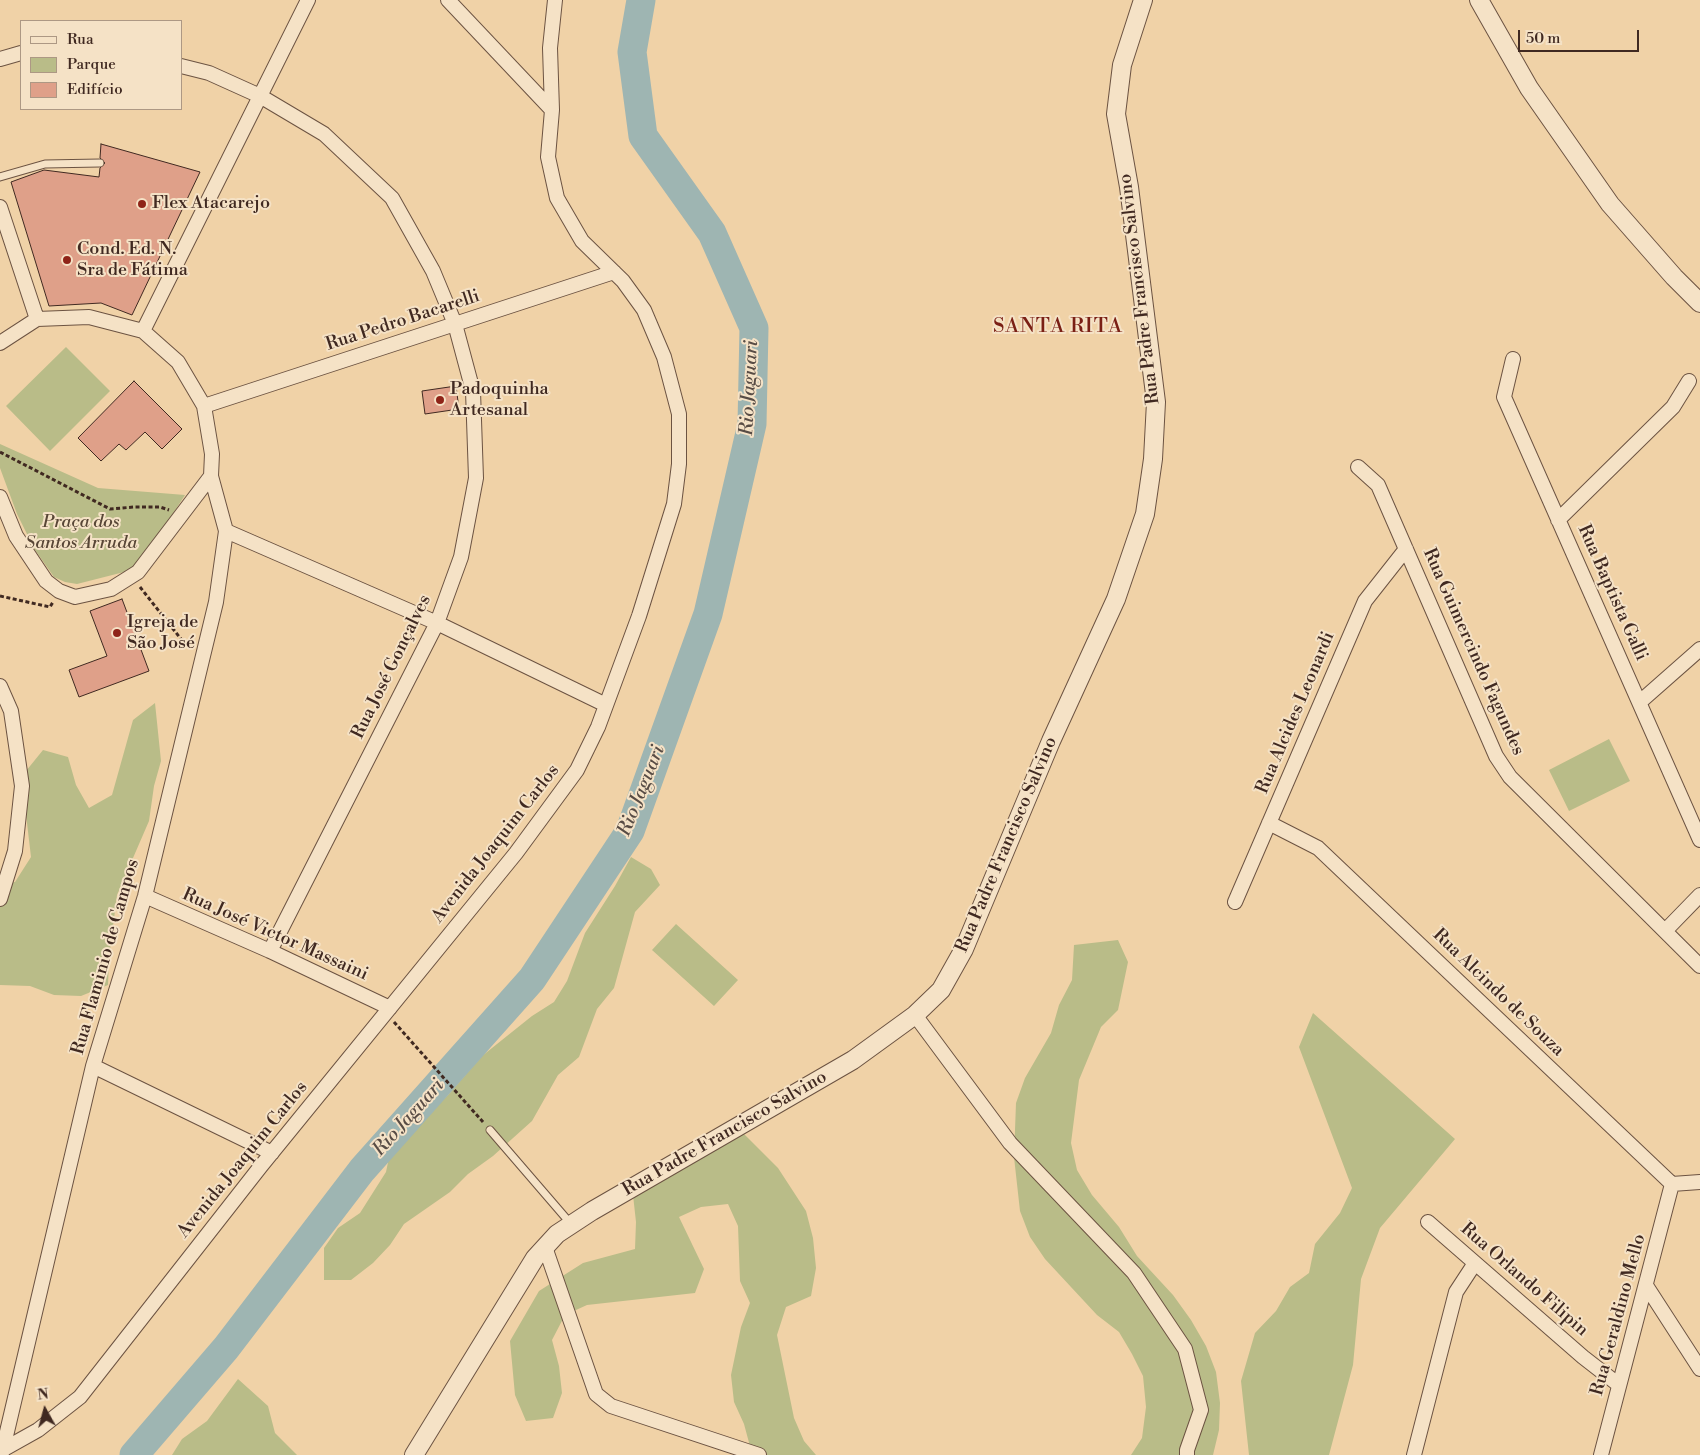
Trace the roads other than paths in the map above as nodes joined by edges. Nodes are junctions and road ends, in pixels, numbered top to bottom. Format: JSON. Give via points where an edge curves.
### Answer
{"nodes":[{"id":1,"x":308,"y":0,"type":"edge"},
{"id":2,"x":448,"y":0,"type":"edge"},
{"id":3,"x":555,"y":0,"type":"edge"},
{"id":4,"x":1142,"y":0,"type":"edge"},
{"id":5,"x":1479,"y":0,"type":"edge"},
{"id":6,"x":20,"y":54,"type":"edge"},
{"id":7,"x":0,"y":59,"type":"edge"},
{"id":8,"x":182,"y":66,"type":"edge"},
{"id":9,"x":260,"y":96,"type":"junction"},
{"id":10,"x":552,"y":110,"type":"junction"},
{"id":11,"x":100,"y":163,"type":"dead end"},
{"id":12,"x":0,"y":176,"type":"edge"},
{"id":13,"x":0,"y":207,"type":"edge"},
{"id":14,"x":614,"y":272,"type":"junction"},
{"id":15,"x":1700,"y":303,"type":"edge"},
{"id":16,"x":37,"y":319,"type":"junction"},
{"id":17,"x":455,"y":324,"type":"junction"},
{"id":18,"x":143,"y":331,"type":"junction"},
{"id":19,"x":0,"y":343,"type":"edge"},
{"id":20,"x":1513,"y":359,"type":"dead end"},
{"id":21,"x":1689,"y":380,"type":"dead end"},
{"id":22,"x":204,"y":406,"type":"junction"},
{"id":23,"x":1358,"y":466,"type":"dead end"},
{"id":24,"x":212,"y":476,"type":"junction"},
{"id":25,"x":0,"y":497,"type":"edge"},
{"id":26,"x":1558,"y":520,"type":"junction"},
{"id":27,"x":226,"y":531,"type":"junction"},
{"id":28,"x":1406,"y":549,"type":"junction"},
{"id":29,"x":437,"y":623,"type":"junction"},
{"id":30,"x":1700,"y":649,"type":"edge"},
{"id":31,"x":0,"y":686,"type":"edge"},
{"id":32,"x":1640,"y":701,"type":"junction"},
{"id":33,"x":606,"y":705,"type":"junction"},
{"id":34,"x":1269,"y":823,"type":"junction"},
{"id":35,"x":1700,"y":840,"type":"edge"},
{"id":36,"x":1700,"y":895,"type":"edge"},
{"id":37,"x":145,"y":896,"type":"junction"},
{"id":38,"x":0,"y":898,"type":"edge"},
{"id":39,"x":1235,"y":902,"type":"dead end"},
{"id":40,"x":1666,"y":931,"type":"junction"},
{"id":41,"x":270,"y":951,"type":"junction"},
{"id":42,"x":1700,"y":966,"type":"edge"},
{"id":43,"x":388,"y":1010,"type":"junction"},
{"id":44,"x":915,"y":1015,"type":"junction"},
{"id":45,"x":93,"y":1066,"type":"junction"},
{"id":46,"x":490,"y":1130,"type":"road end"},
{"id":47,"x":272,"y":1153,"type":"junction"},
{"id":48,"x":1700,"y":1182,"type":"edge"},
{"id":49,"x":1672,"y":1184,"type":"junction"},
{"id":50,"x":1428,"y":1222,"type":"dead end"},
{"id":51,"x":571,"y":1225,"type":"junction"},
{"id":52,"x":545,"y":1247,"type":"junction"},
{"id":53,"x":1475,"y":1263,"type":"junction"},
{"id":54,"x":1647,"y":1287,"type":"junction"},
{"id":55,"x":1700,"y":1369,"type":"edge"},
{"id":56,"x":1619,"y":1385,"type":"junction"},
{"id":57,"x":2,"y":1452,"type":"edge"},
{"id":58,"x":414,"y":1455,"type":"edge"},
{"id":59,"x":759,"y":1455,"type":"edge"},
{"id":60,"x":1187,"y":1455,"type":"edge"},
{"id":61,"x":1414,"y":1455,"type":"edge"},
{"id":62,"x":1601,"y":1455,"type":"edge"}],
"edges":[{"from":1,"to":9,"type":"street"},
{"from":2,"to":10,"type":"street"},
{"from":3,"to":10,"type":"street","name":"Avenida Joaquim Carlos","via":[[550,48]]},
{"from":4,"to":44,"type":"street","name":"Rua Padre Francisco Salvino","via":[[1122,65],[1116,114],[1129,187],[1156,402],[1153,459],[1145,514],[1116,599],[1051,741],[964,950],[941,990]]},
{"from":5,"to":15,"type":"street","via":[[1529,88],[1610,204]]},
{"from":6,"to":7,"type":"street"},
{"from":8,"to":9,"type":"street","name":"Rua José Gonçalves","via":[[209,73]]},
{"from":9,"to":17,"type":"street","name":"Rua José Gonçalves","via":[[324,134],[392,198],[432,271]]},
{"from":9,"to":18,"type":"street"},
{"from":10,"to":14,"type":"street","name":"Avenida Joaquim Carlos","via":[[548,157],[557,198],[582,241]]},
{"from":11,"to":12,"type":"lane","via":[[45,164]]},
{"from":13,"to":16,"type":"street"},
{"from":14,"to":17,"type":"street","name":"Rua Pedro Bacarelli"},
{"from":14,"to":33,"type":"street","name":"Avenida Joaquim Carlos","via":[[644,310],[664,357],[679,414],[679,464],[674,504],[639,616]]},
{"from":16,"to":18,"type":"street","name":"Rua Flaminio de Campos","via":[[88,317]]},
{"from":16,"to":19,"type":"street"},
{"from":17,"to":22,"type":"street","name":"Rua Pedro Bacarelli"},
{"from":17,"to":29,"type":"street","name":"Rua José Gonçalves","via":[[473,391],[476,478],[461,557]]},
{"from":18,"to":22,"type":"street","name":"Rua Flaminio de Campos","via":[[178,362]]},
{"from":20,"to":26,"type":"street","name":"Rua Baptista Galli","via":[[1504,397]]},
{"from":21,"to":26,"type":"street","via":[[1673,407]]},
{"from":22,"to":24,"type":"street","name":"Rua Flaminio de Campos"},
{"from":23,"to":28,"type":"street","name":"Rua Guimercindo Fagundes","via":[[1378,485]]},
{"from":24,"to":25,"type":"street","via":[[138,572],[94,595],[75,597],[46,581],[16,536]]},
{"from":24,"to":27,"type":"street","name":"Rua Flaminio de Campos"},
{"from":26,"to":32,"type":"street","name":"Rua Baptista Galli"},
{"from":27,"to":29,"type":"street"},
{"from":27,"to":37,"type":"street","name":"Rua Flaminio de Campos","via":[[216,602]]},
{"from":28,"to":34,"type":"street","name":"Rua Alcides Leonardi","via":[[1365,601]]},
{"from":28,"to":40,"type":"street","name":"Rua Guimercindo Fagundes","via":[[1496,756],[1510,777]]},
{"from":29,"to":33,"type":"street"},
{"from":29,"to":41,"type":"street","name":"Rua José Gonçalves"},
{"from":30,"to":32,"type":"street"},
{"from":31,"to":38,"type":"street","via":[[11,711],[22,786],[15,851]]},
{"from":32,"to":35,"type":"street","name":"Rua Baptista Galli"},
{"from":33,"to":43,"type":"street","name":"Avenida Joaquim Carlos","via":[[577,770],[516,853]]},
{"from":34,"to":39,"type":"street","name":"Rua Alcides Leonardi"},
{"from":34,"to":49,"type":"street","name":"Rua Alcindo de Souza","via":[[1318,848]]},
{"from":36,"to":40,"type":"street"},
{"from":37,"to":41,"type":"street","name":"Rua José Victor Massaini"},
{"from":37,"to":45,"type":"street","name":"Rua Flaminio de Campos"},
{"from":40,"to":42,"type":"street","name":"Rua Guimercindo Fagundes"},
{"from":41,"to":43,"type":"street","name":"Rua José Victor Massaini"},
{"from":43,"to":47,"type":"street","name":"Avenida Joaquim Carlos"},
{"from":44,"to":51,"type":"street","name":"Rua Padre Francisco Salvino","via":[[853,1060]]},
{"from":44,"to":60,"type":"street","via":[[1010,1143],[1134,1273],[1185,1349],[1201,1410]]},
{"from":45,"to":47,"type":"street"},
{"from":45,"to":57,"type":"street","name":"Rua Flaminio de Campos"},
{"from":46,"to":51,"type":"lane"},
{"from":47,"to":57,"type":"street","name":"Avenida Joaquim Carlos","via":[[80,1397],[38,1430]]},
{"from":48,"to":49,"type":"street"},
{"from":49,"to":54,"type":"street","name":"Rua Geraldino Mello"},
{"from":50,"to":53,"type":"street","name":"Rua Orlando Filipin"},
{"from":51,"to":52,"type":"street","name":"Rua Padre Francisco Salvino"},
{"from":52,"to":58,"type":"street","name":"Rua Padre Francisco Salvino","via":[[535,1258]]},
{"from":52,"to":59,"type":"street","via":[[596,1394],[611,1406]]},
{"from":53,"to":56,"type":"street","name":"Rua Orlando Filipin"},
{"from":53,"to":61,"type":"street","via":[[1456,1292]]},
{"from":54,"to":55,"type":"street"},
{"from":54,"to":56,"type":"street","name":"Rua Geraldino Mello"},
{"from":56,"to":62,"type":"street","name":"Rua Geraldino Mello"}]}
